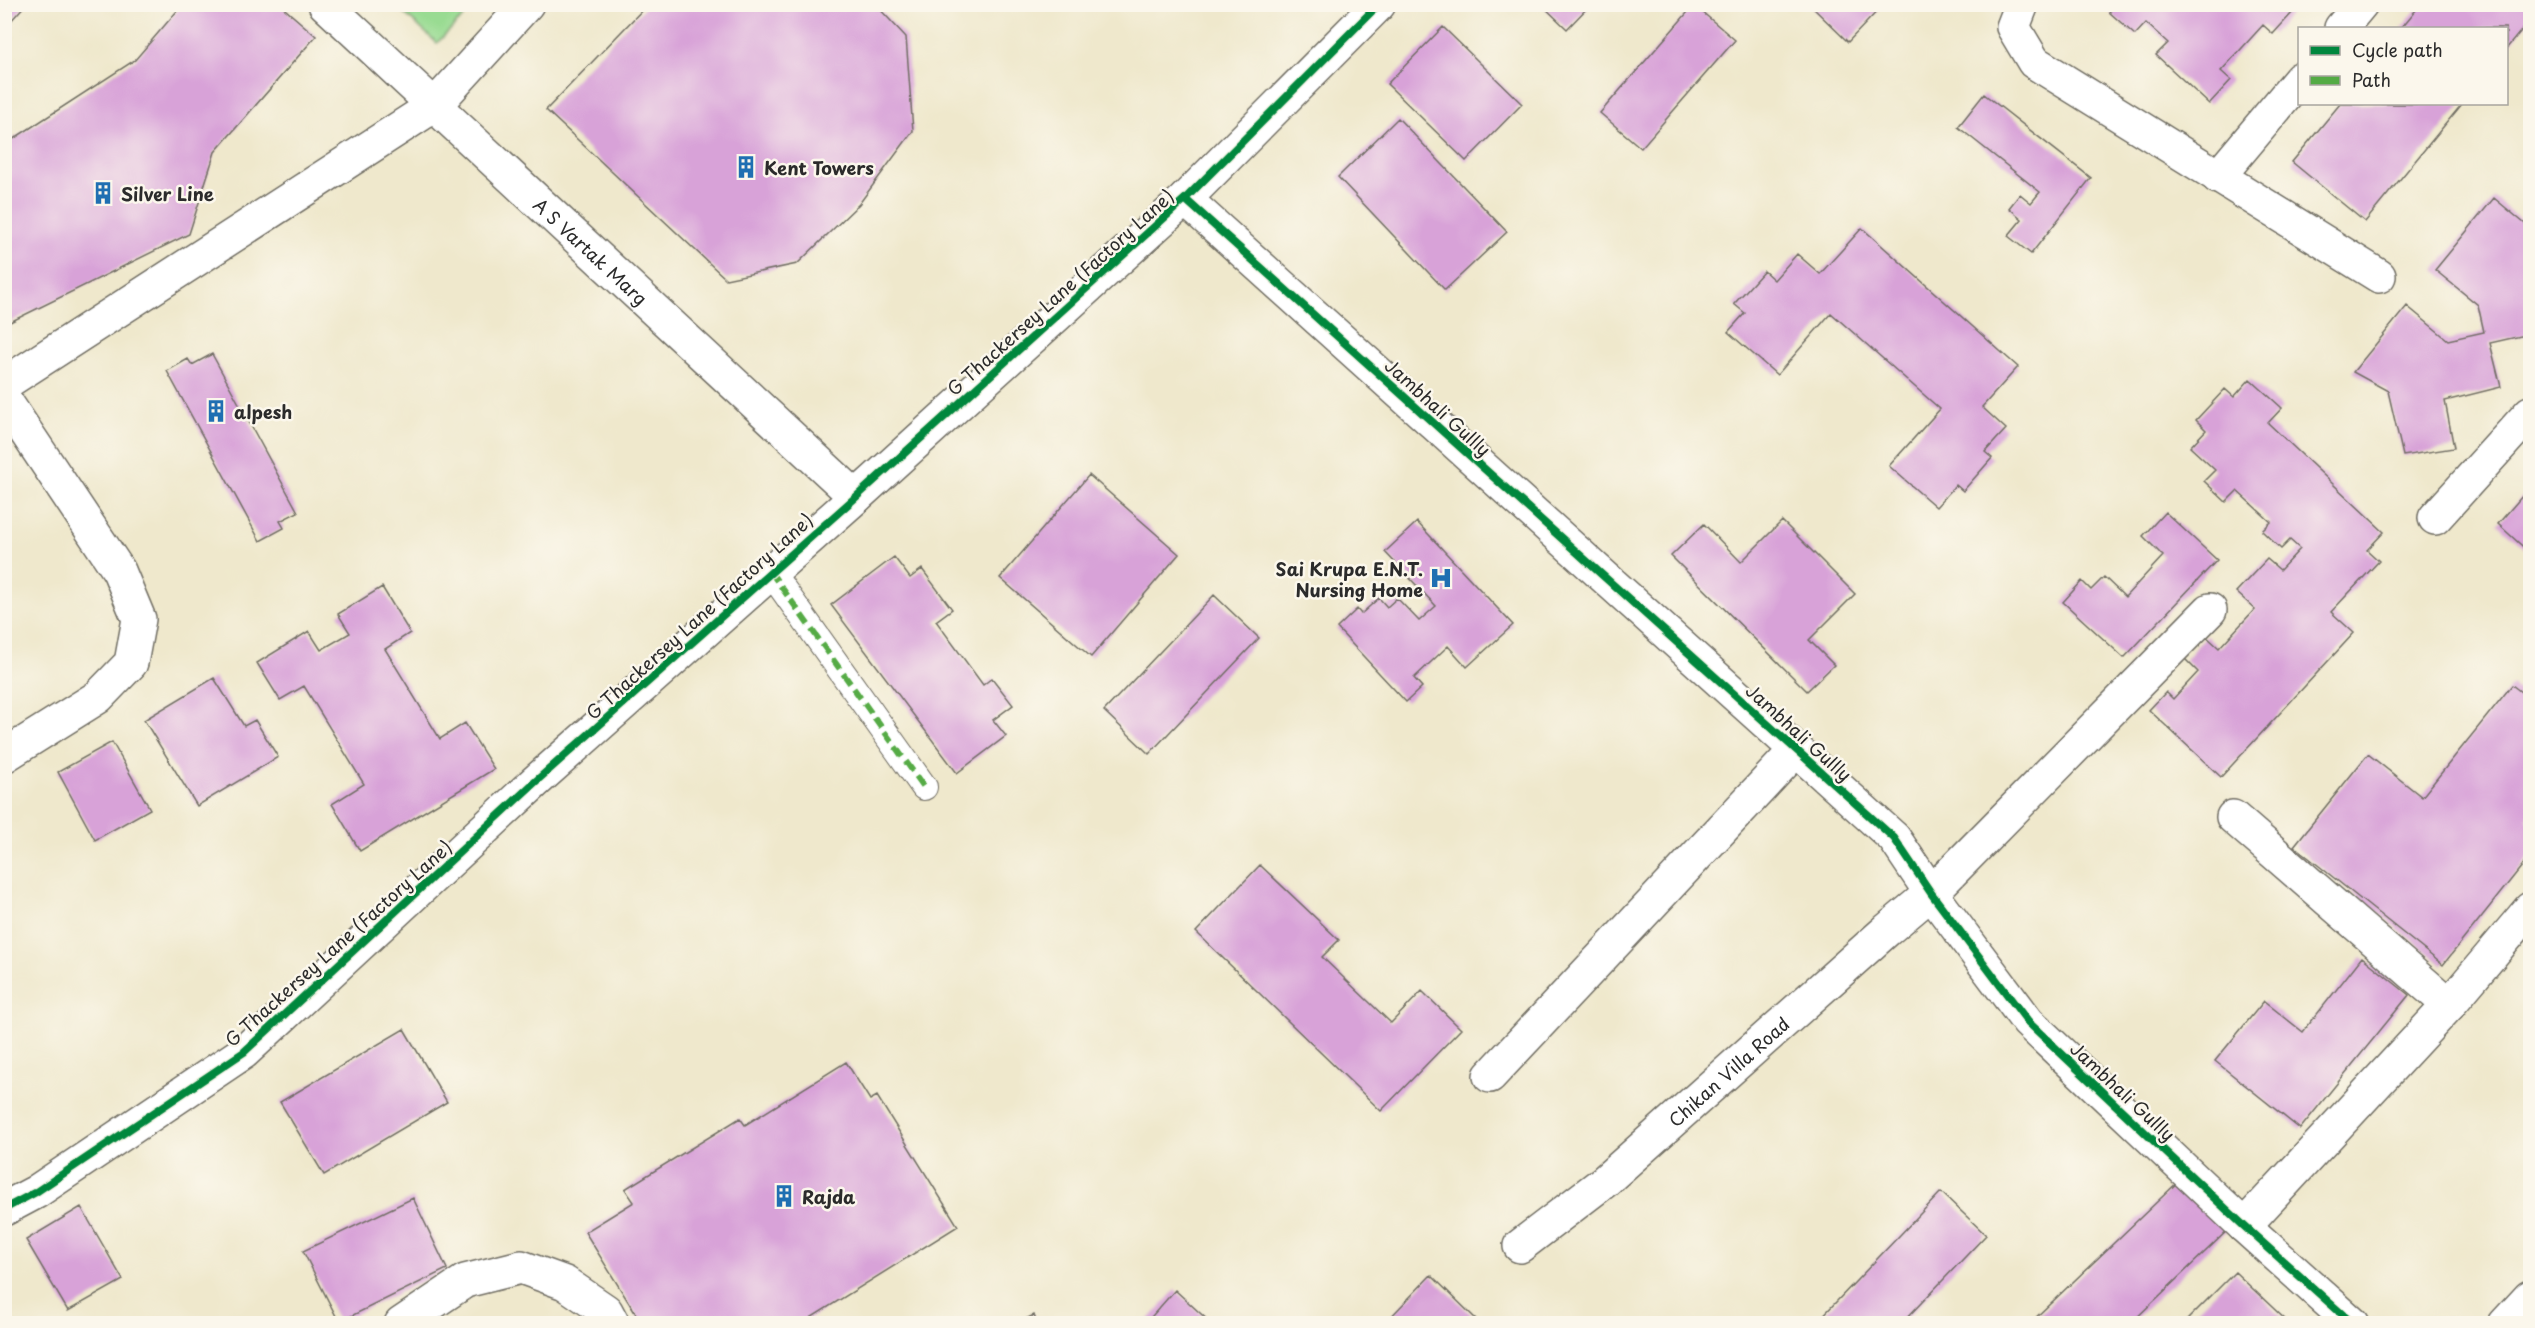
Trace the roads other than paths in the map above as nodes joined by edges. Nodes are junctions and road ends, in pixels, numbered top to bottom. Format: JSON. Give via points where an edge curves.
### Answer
{"nodes":[{"id":1,"x":324,"y":4,"type":"edge"},
{"id":2,"x":527,"y":4,"type":"edge"},
{"id":3,"x":1379,"y":4,"type":"edge"},
{"id":4,"x":2022,"y":4,"type":"edge"},
{"id":5,"x":2361,"y":4,"type":"edge"},
{"id":6,"x":2342,"y":27,"type":"edge"},
{"id":7,"x":2298,"y":81,"type":"edge"},
{"id":8,"x":435,"y":105,"type":"junction"},
{"id":9,"x":2218,"y":177,"type":"junction"},
{"id":10,"x":1185,"y":199,"type":"junction"},
{"id":11,"x":2379,"y":276,"type":"dead end"},
{"id":12,"x":4,"y":384,"type":"edge"},
{"id":13,"x":4,"y":399,"type":"edge"},
{"id":14,"x":2530,"y":413,"type":"edge"},
{"id":15,"x":856,"y":497,"type":"junction"},
{"id":16,"x":2435,"y":518,"type":"dead end"},
{"id":17,"x":770,"y":571,"type":"junction"},
{"id":18,"x":2210,"y":610,"type":"dead end"},
{"id":19,"x":1796,"y":750,"type":"junction"},
{"id":20,"x":4,"y":756,"type":"edge"},
{"id":21,"x":924,"y":787,"type":"dead end"},
{"id":22,"x":2233,"y":817,"type":"dead end"},
{"id":23,"x":1931,"y":893,"type":"junction"},
{"id":24,"x":2530,"y":909,"type":"edge"},
{"id":25,"x":2449,"y":1005,"type":"junction"},
{"id":26,"x":1490,"y":1076,"type":"dead end"},
{"id":27,"x":4,"y":1209,"type":"edge"},
{"id":28,"x":2244,"y":1226,"type":"junction"},
{"id":29,"x":1520,"y":1246,"type":"dead end"},
{"id":30,"x":2530,"y":1297,"type":"edge"},
{"id":31,"x":401,"y":1323,"type":"edge"},
{"id":32,"x":613,"y":1323,"type":"edge"},
{"id":33,"x":2353,"y":1323,"type":"edge"},
{"id":34,"x":2505,"y":1323,"type":"edge"}],
"edges":[{"from":1,"to":8,"type":"street","name":"A S Vartak Marg"},
{"from":2,"to":8,"type":"street"},
{"from":3,"to":10,"type":"street","name":"G Thackersey Lane (Factory Lane)"},
{"from":4,"to":9,"type":"street","via":[[2013,27],[2034,62]]},
{"from":5,"to":6,"type":"street"},
{"from":7,"to":9,"type":"street"},
{"from":8,"to":12,"type":"street"},
{"from":8,"to":15,"type":"street","name":"A S Vartak Marg"},
{"from":9,"to":11,"type":"street"},
{"from":10,"to":15,"type":"street","name":"G Thackersey Lane (Factory Lane)"},
{"from":10,"to":19,"type":"street","name":"Jambhali Gullly"},
{"from":13,"to":20,"type":"street","via":[[119,571],[139,619],[131,663],[98,697]]},
{"from":14,"to":16,"type":"street"},
{"from":15,"to":17,"type":"street","name":"G Thackersey Lane (Factory Lane)"},
{"from":17,"to":21,"type":"street"},
{"from":17,"to":27,"type":"street","name":"G Thackersey Lane (Factory Lane)","via":[[244,1052],[36,1192]]},
{"from":18,"to":23,"type":"street","name":"Chikan Villa Road"},
{"from":19,"to":23,"type":"street","name":"Jambhali Gullly","via":[[1894,838]]},
{"from":19,"to":26,"type":"street"},
{"from":22,"to":25,"type":"street"},
{"from":23,"to":28,"type":"street","name":"Jambhali Gullly","via":[[2028,1022]]},
{"from":23,"to":29,"type":"street","name":"Chikan Villa Road","via":[[1605,1181]]},
{"from":24,"to":25,"type":"street"},
{"from":25,"to":28,"type":"street"},
{"from":28,"to":33,"type":"street","name":"Jambhali Gullly"},
{"from":30,"to":34,"type":"street"},
{"from":31,"to":32,"type":"street","via":[[465,1281],[521,1267],[565,1283],[606,1311]]}]}
